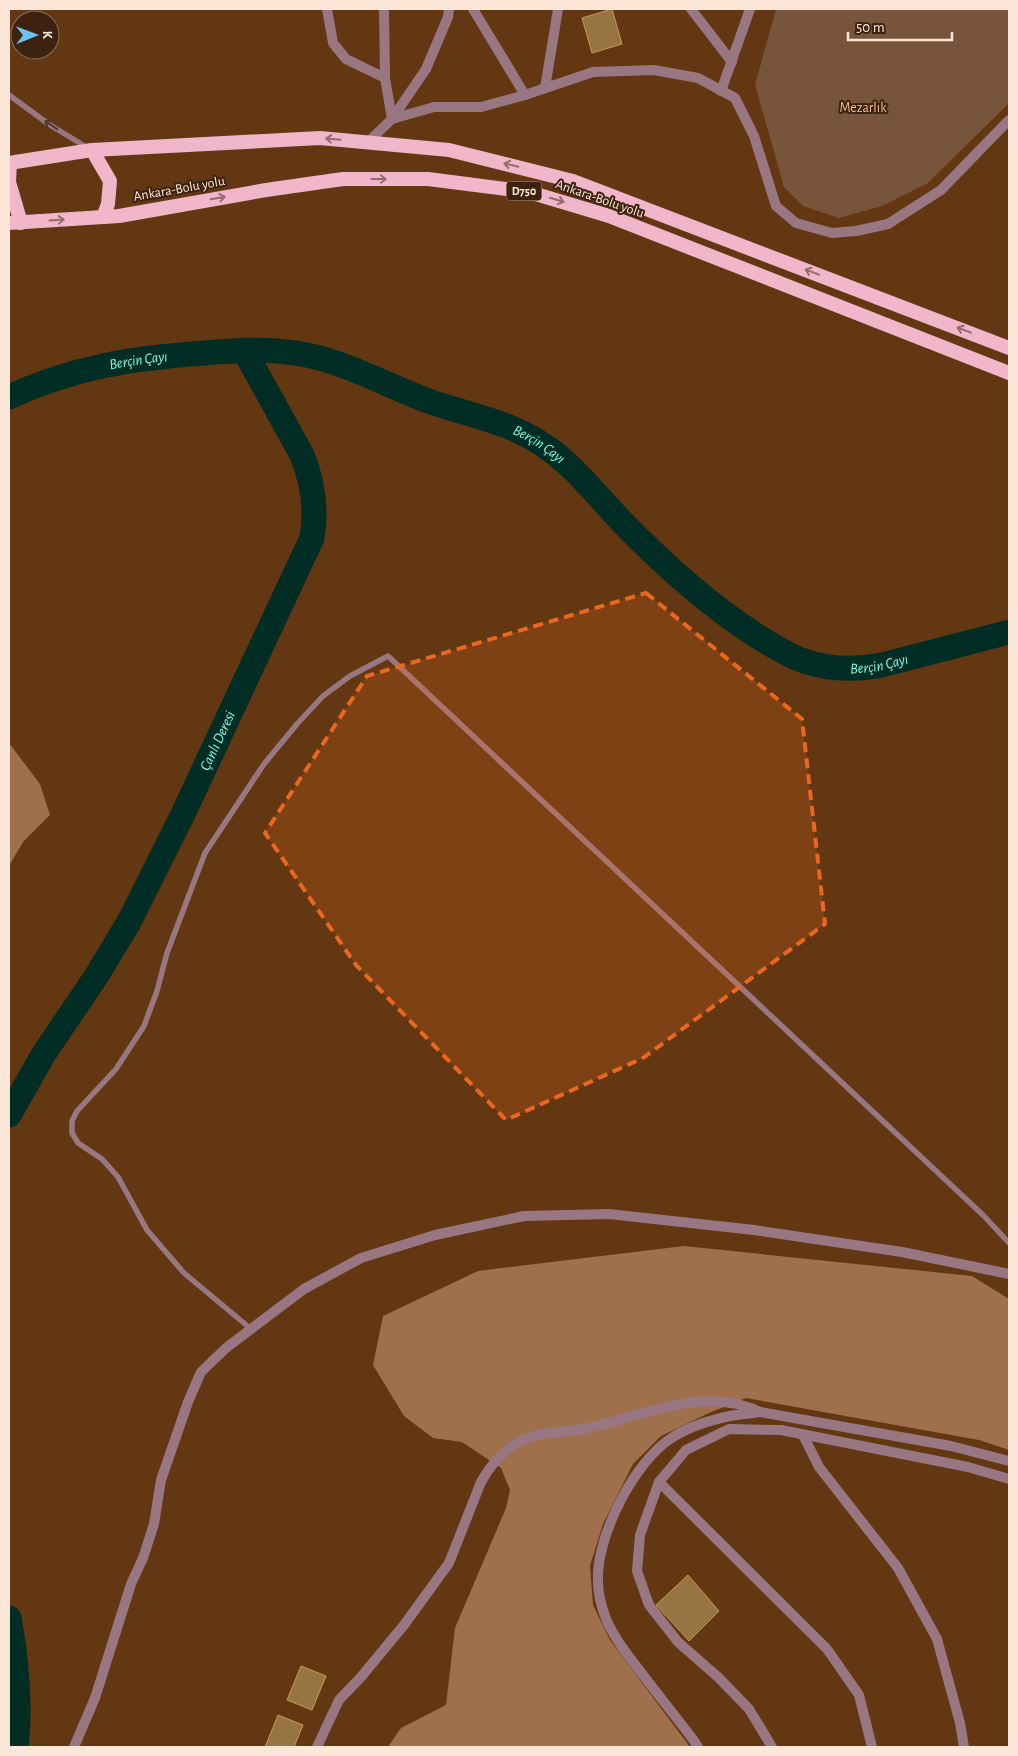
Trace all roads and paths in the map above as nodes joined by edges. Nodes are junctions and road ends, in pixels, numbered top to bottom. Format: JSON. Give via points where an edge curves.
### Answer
{"nodes":[{"id":1,"x":327,"y":9,"type":"edge"},
{"id":2,"x":384,"y":9,"type":"edge"},
{"id":3,"x":449,"y":9,"type":"edge"},
{"id":4,"x":472,"y":9,"type":"edge"},
{"id":5,"x":558,"y":9,"type":"edge"},
{"id":6,"x":692,"y":9,"type":"edge"},
{"id":7,"x":750,"y":9,"type":"edge"},
{"id":8,"x":732,"y":62,"type":"junction"},
{"id":9,"x":385,"y":78,"type":"junction"},
{"id":10,"x":545,"y":88,"type":"junction"},
{"id":11,"x":721,"y":91,"type":"junction"},
{"id":12,"x":9,"y":95,"type":"edge"},
{"id":13,"x":525,"y":95,"type":"junction"},
{"id":14,"x":392,"y":118,"type":"junction"},
{"id":15,"x":1009,"y":120,"type":"edge"},
{"id":16,"x":368,"y":142,"type":"junction"},
{"id":17,"x":92,"y":150,"type":"junction"},
{"id":18,"x":9,"y":163,"type":"edge"},
{"id":19,"x":103,"y":217,"type":"junction"},
{"id":20,"x":15,"y":223,"type":"edge"},
{"id":21,"x":1009,"y":348,"type":"edge"},
{"id":22,"x":1009,"y":373,"type":"edge"},
{"id":23,"x":1009,"y":1243,"type":"edge"},
{"id":24,"x":1009,"y":1274,"type":"edge"},
{"id":25,"x":251,"y":1329,"type":"junction"},
{"id":26,"x":760,"y":1412,"type":"junction"},
{"id":27,"x":803,"y":1435,"type":"junction"},
{"id":28,"x":1009,"y":1461,"type":"edge"},
{"id":29,"x":1009,"y":1479,"type":"edge"},
{"id":30,"x":658,"y":1482,"type":"junction"},
{"id":31,"x":74,"y":1747,"type":"edge"},
{"id":32,"x":317,"y":1747,"type":"edge"},
{"id":33,"x":698,"y":1747,"type":"edge"},
{"id":34,"x":772,"y":1747,"type":"edge"},
{"id":35,"x":872,"y":1747,"type":"edge"},
{"id":36,"x":964,"y":1747,"type":"edge"}],
"edges":[{"from":1,"to":9,"type":"street","via":[[333,44],[346,59]]},
{"from":2,"to":9,"type":"street"},
{"from":3,"to":14,"type":"street","via":[[426,69]]},
{"from":4,"to":13,"type":"street"},
{"from":5,"to":10,"type":"street"},
{"from":6,"to":8,"type":"street"},
{"from":7,"to":8,"type":"street"},
{"from":8,"to":11,"type":"street"},
{"from":9,"to":14,"type":"street"},
{"from":10,"to":11,"type":"street","via":[[593,72],[654,70],[698,78]]},
{"from":10,"to":13,"type":"street"},
{"from":11,"to":15,"type":"street","via":[[735,98],[754,136],[776,206],[796,223],[832,233],[888,224],[941,190]]},
{"from":17,"to":12,"type":"lane","one_way":true},
{"from":13,"to":14,"type":"street","via":[[481,107],[434,107]]},
{"from":14,"to":16,"type":"street"},
{"from":16,"to":17,"type":"highway","name":"Ankara-Bolu yolu","number":"D750","one_way":true,"via":[[320,138]]},
{"from":21,"to":16,"type":"highway","name":"Ankara-Bolu yolu","number":"D750","one_way":true,"via":[[574,181],[449,150]]},
{"from":17,"to":18,"type":"highway","name":"Ankara-Bolu yolu","number":"D750"},
{"from":17,"to":19,"type":"highway","via":[[110,181]]},
{"from":18,"to":20,"type":"highway"},
{"from":20,"to":19,"type":"highway","name":"Ankara-Bolu yolu","number":"D750","one_way":true},
{"from":19,"to":22,"type":"highway","name":"Ankara-Bolu yolu","number":"D750","one_way":true,"via":[[343,179],[428,179],[529,192],[609,216]]},
{"from":23,"to":25,"type":"lane","via":[[388,656],[350,676],[323,696],[264,764],[205,853],[167,953],[144,1026],[116,1069],[77,1111],[72,1121],[75,1138],[102,1159],[118,1178],[147,1230],[184,1273]]},
{"from":24,"to":25,"type":"street","via":[[902,1252],[754,1230],[609,1214],[524,1216],[436,1235],[361,1258],[304,1289]]},
{"from":25,"to":31,"type":"street","via":[[201,1372],[191,1394],[161,1480],[154,1524],[143,1558],[131,1584],[95,1698]]},
{"from":26,"to":28,"type":"street","via":[[951,1446]]},
{"from":26,"to":32,"type":"street","via":[[748,1406],[713,1401],[663,1407],[582,1430],[535,1436],[504,1452],[481,1482],[448,1564],[404,1625],[339,1700]]},
{"from":26,"to":33,"type":"street","via":[[698,1425],[673,1437],[654,1452],[619,1505],[608,1529],[599,1563],[599,1594],[618,1644]]},
{"from":27,"to":29,"type":"street","via":[[968,1467]]},
{"from":27,"to":30,"type":"street","via":[[781,1430],[729,1429],[686,1450]]},
{"from":27,"to":36,"type":"street","via":[[820,1467],[898,1568],[937,1640]]},
{"from":30,"to":34,"type":"street","via":[[640,1535],[637,1571],[649,1605],[678,1642],[749,1709]]},
{"from":30,"to":35,"type":"street","via":[[827,1649],[859,1695]]}]}
